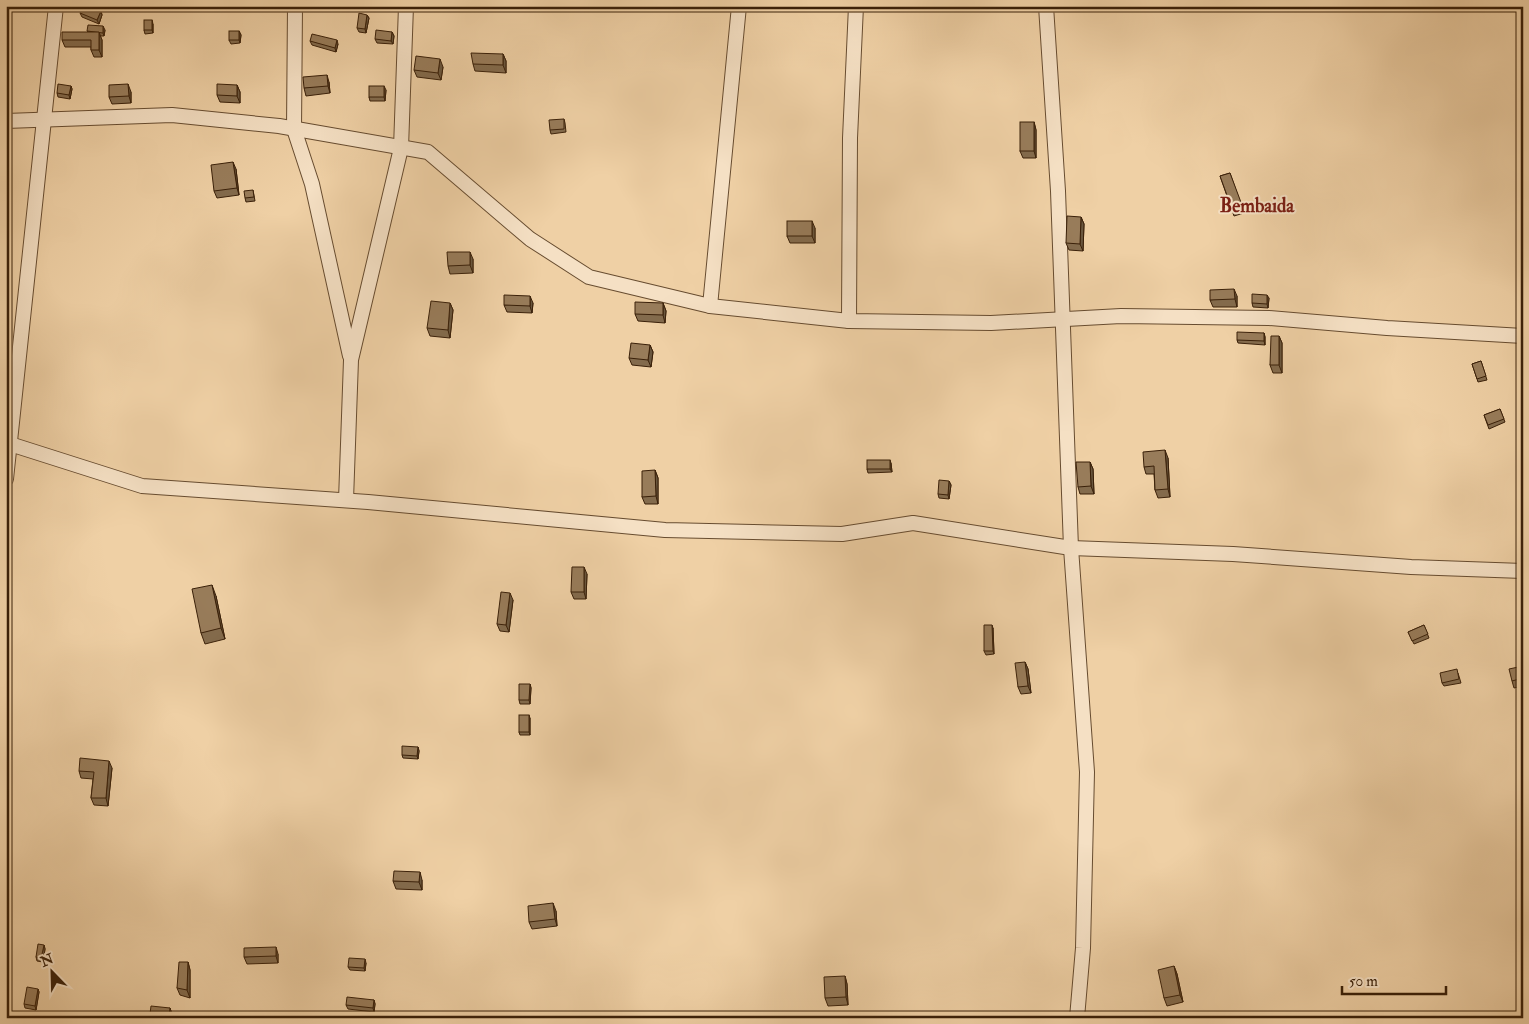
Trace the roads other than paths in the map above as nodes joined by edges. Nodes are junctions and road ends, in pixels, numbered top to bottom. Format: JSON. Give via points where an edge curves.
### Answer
{"nodes":[{"id":1,"x":56,"y":6,"type":"edge"},
{"id":2,"x":295,"y":6,"type":"edge"},
{"id":3,"x":406,"y":6,"type":"edge"},
{"id":4,"x":738,"y":6,"type":"edge"},
{"id":5,"x":856,"y":6,"type":"edge"},
{"id":6,"x":1046,"y":6,"type":"edge"},
{"id":7,"x":6,"y":121,"type":"edge"},
{"id":8,"x":44,"y":121,"type":"junction"},
{"id":9,"x":294,"y":129,"type":"junction"},
{"id":10,"x":401,"y":148,"type":"junction"},
{"id":11,"x":710,"y":306,"type":"junction"},
{"id":12,"x":1063,"y":319,"type":"junction"},
{"id":13,"x":850,"y":321,"type":"junction"},
{"id":14,"x":1523,"y":336,"type":"edge"},
{"id":15,"x":351,"y":360,"type":"junction"},
{"id":16,"x":10,"y":444,"type":"junction"},
{"id":17,"x":6,"y":479,"type":"edge"},
{"id":18,"x":346,"y":500,"type":"junction"},
{"id":19,"x":1071,"y":548,"type":"junction"},
{"id":20,"x":1523,"y":571,"type":"edge"},
{"id":21,"x":1077,"y":1018,"type":"edge"}],
"edges":[{"from":1,"to":8,"type":"street"},
{"from":2,"to":9,"type":"street"},
{"from":3,"to":10,"type":"street"},
{"from":4,"to":11,"type":"street"},
{"from":5,"to":13,"type":"street","via":[[850,138]]},
{"from":6,"to":12,"type":"street"},
{"from":7,"to":8,"type":"street"},
{"from":8,"to":9,"type":"street","via":[[172,115]]},
{"from":8,"to":16,"type":"street"},
{"from":9,"to":10,"type":"street"},
{"from":9,"to":15,"type":"street","via":[[312,184]]},
{"from":10,"to":11,"type":"street","via":[[428,152],[530,239],[590,278]]},
{"from":10,"to":15,"type":"street"},
{"from":11,"to":13,"type":"street"},
{"from":12,"to":13,"type":"street","via":[[991,323]]},
{"from":12,"to":14,"type":"street","via":[[1121,316],[1269,318]]},
{"from":12,"to":19,"type":"street"},
{"from":15,"to":18,"type":"street"},
{"from":16,"to":17,"type":"street"},
{"from":16,"to":18,"type":"street","via":[[142,486]]},
{"from":18,"to":19,"type":"street","via":[[665,530],[842,534],[913,523]]},
{"from":19,"to":20,"type":"street"},
{"from":19,"to":21,"type":"street","via":[[1087,772],[1083,948]]}]}
